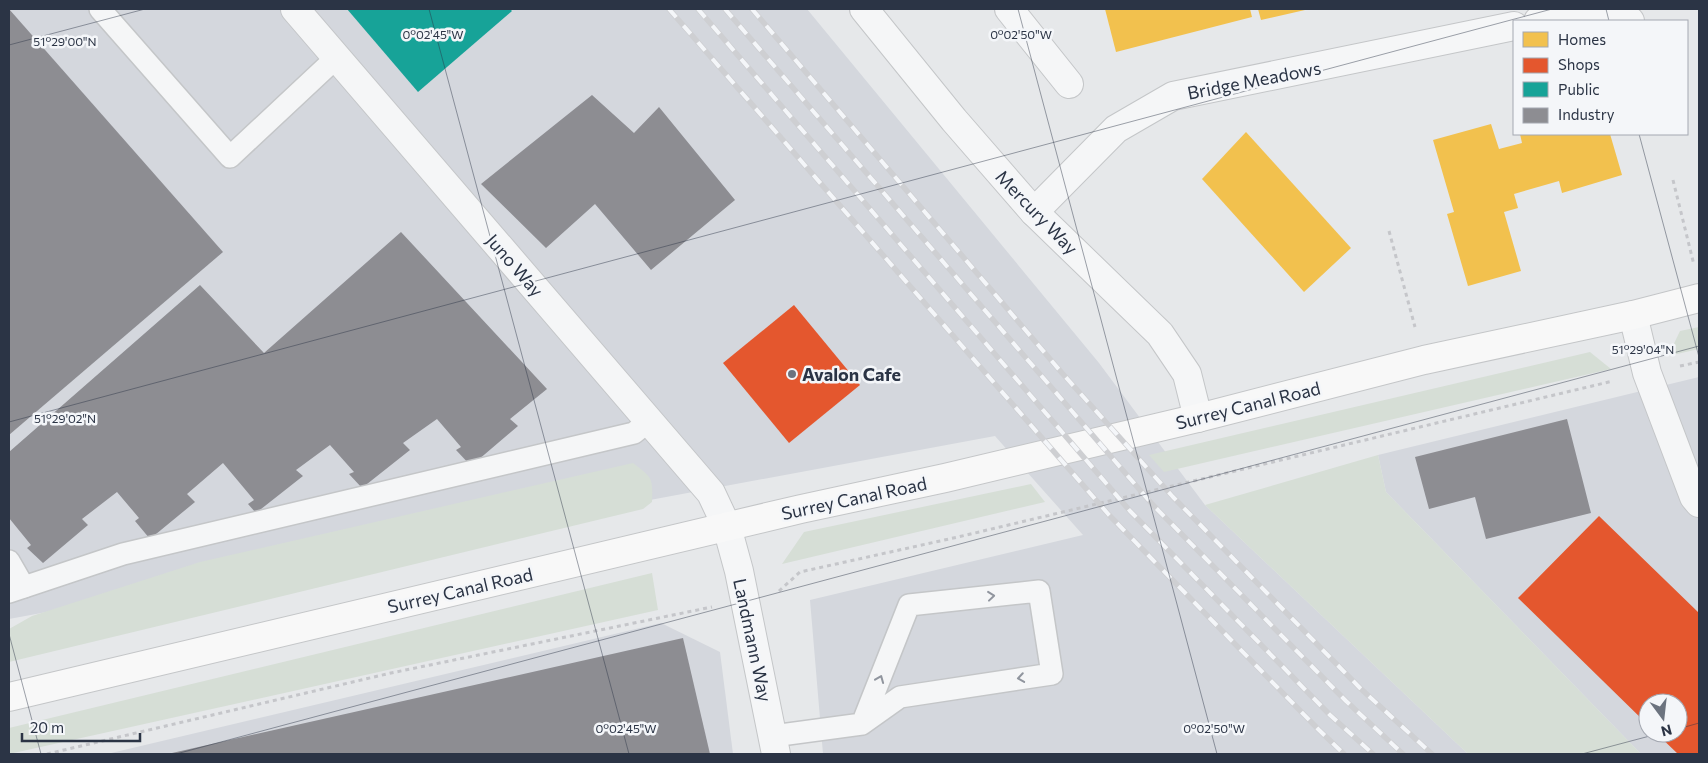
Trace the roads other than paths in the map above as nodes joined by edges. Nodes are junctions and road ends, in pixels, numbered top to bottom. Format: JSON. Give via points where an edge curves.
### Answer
{"nodes":[{"id":1,"x":100,"y":9,"type":"edge"},
{"id":2,"x":295,"y":9,"type":"edge"},
{"id":3,"x":864,"y":9,"type":"edge"},
{"id":4,"x":1009,"y":9,"type":"edge"},
{"id":5,"x":1601,"y":9,"type":"edge"},
{"id":6,"x":1543,"y":20,"type":"edge"},
{"id":7,"x":1628,"y":20,"type":"edge"},
{"id":8,"x":1513,"y":26,"type":"edge"},
{"id":9,"x":337,"y":57,"type":"junction"},
{"id":10,"x":1069,"y":84,"type":"dead end"},
{"id":11,"x":1034,"y":212,"type":"junction"},
{"id":12,"x":1699,"y":298,"type":"edge"},
{"id":13,"x":1633,"y":315,"type":"junction"},
{"id":14,"x":1198,"y":418,"type":"junction"},
{"id":15,"x":650,"y":420,"type":"junction"},
{"id":16,"x":1699,"y":503,"type":"edge"},
{"id":17,"x":727,"y":527,"type":"junction"},
{"id":18,"x":9,"y":561,"type":"edge"},
{"id":19,"x":17,"y":590,"type":"edge"},
{"id":20,"x":9,"y":696,"type":"edge"},
{"id":21,"x":862,"y":724,"type":"junction"},
{"id":22,"x":775,"y":745,"type":"edge"}],
"edges":[{"from":1,"to":9,"type":"lane","via":[[230,158]]},
{"from":2,"to":9,"type":"street","name":"Juno Way"},
{"from":3,"to":11,"type":"street","name":"Mercury Way"},
{"from":4,"to":10,"type":"street"},
{"from":5,"to":6,"type":"street"},
{"from":5,"to":7,"type":"street"},
{"from":8,"to":11,"type":"street","name":"Bridge Meadows","via":[[1174,96],[1116,129]]},
{"from":9,"to":15,"type":"street","name":"Juno Way"},
{"from":11,"to":14,"type":"street","name":"Mercury Way","via":[[1160,334],[1188,374]]},
{"from":12,"to":13,"type":"street","name":"Surrey Canal Road"},
{"from":13,"to":14,"type":"street","name":"Surrey Canal Road","via":[[1424,360]]},
{"from":13,"to":16,"type":"street","via":[[1647,373]]},
{"from":14,"to":17,"type":"street","name":"Surrey Canal Road"},
{"from":15,"to":17,"type":"street","name":"Juno Way","via":[[711,493]]},
{"from":15,"to":19,"type":"lane","via":[[634,433],[123,554]]},
{"from":17,"to":20,"type":"street","name":"Surrey Canal Road"},
{"from":17,"to":22,"type":"street","name":"Landmann Way"},
{"from":18,"to":19,"type":"lane"},
{"from":21,"to":21,"type":"lane","one_way":true,"via":[[909,605],[1039,591],[1052,674],[900,697]]},
{"from":21,"to":22,"type":"lane"}]}
